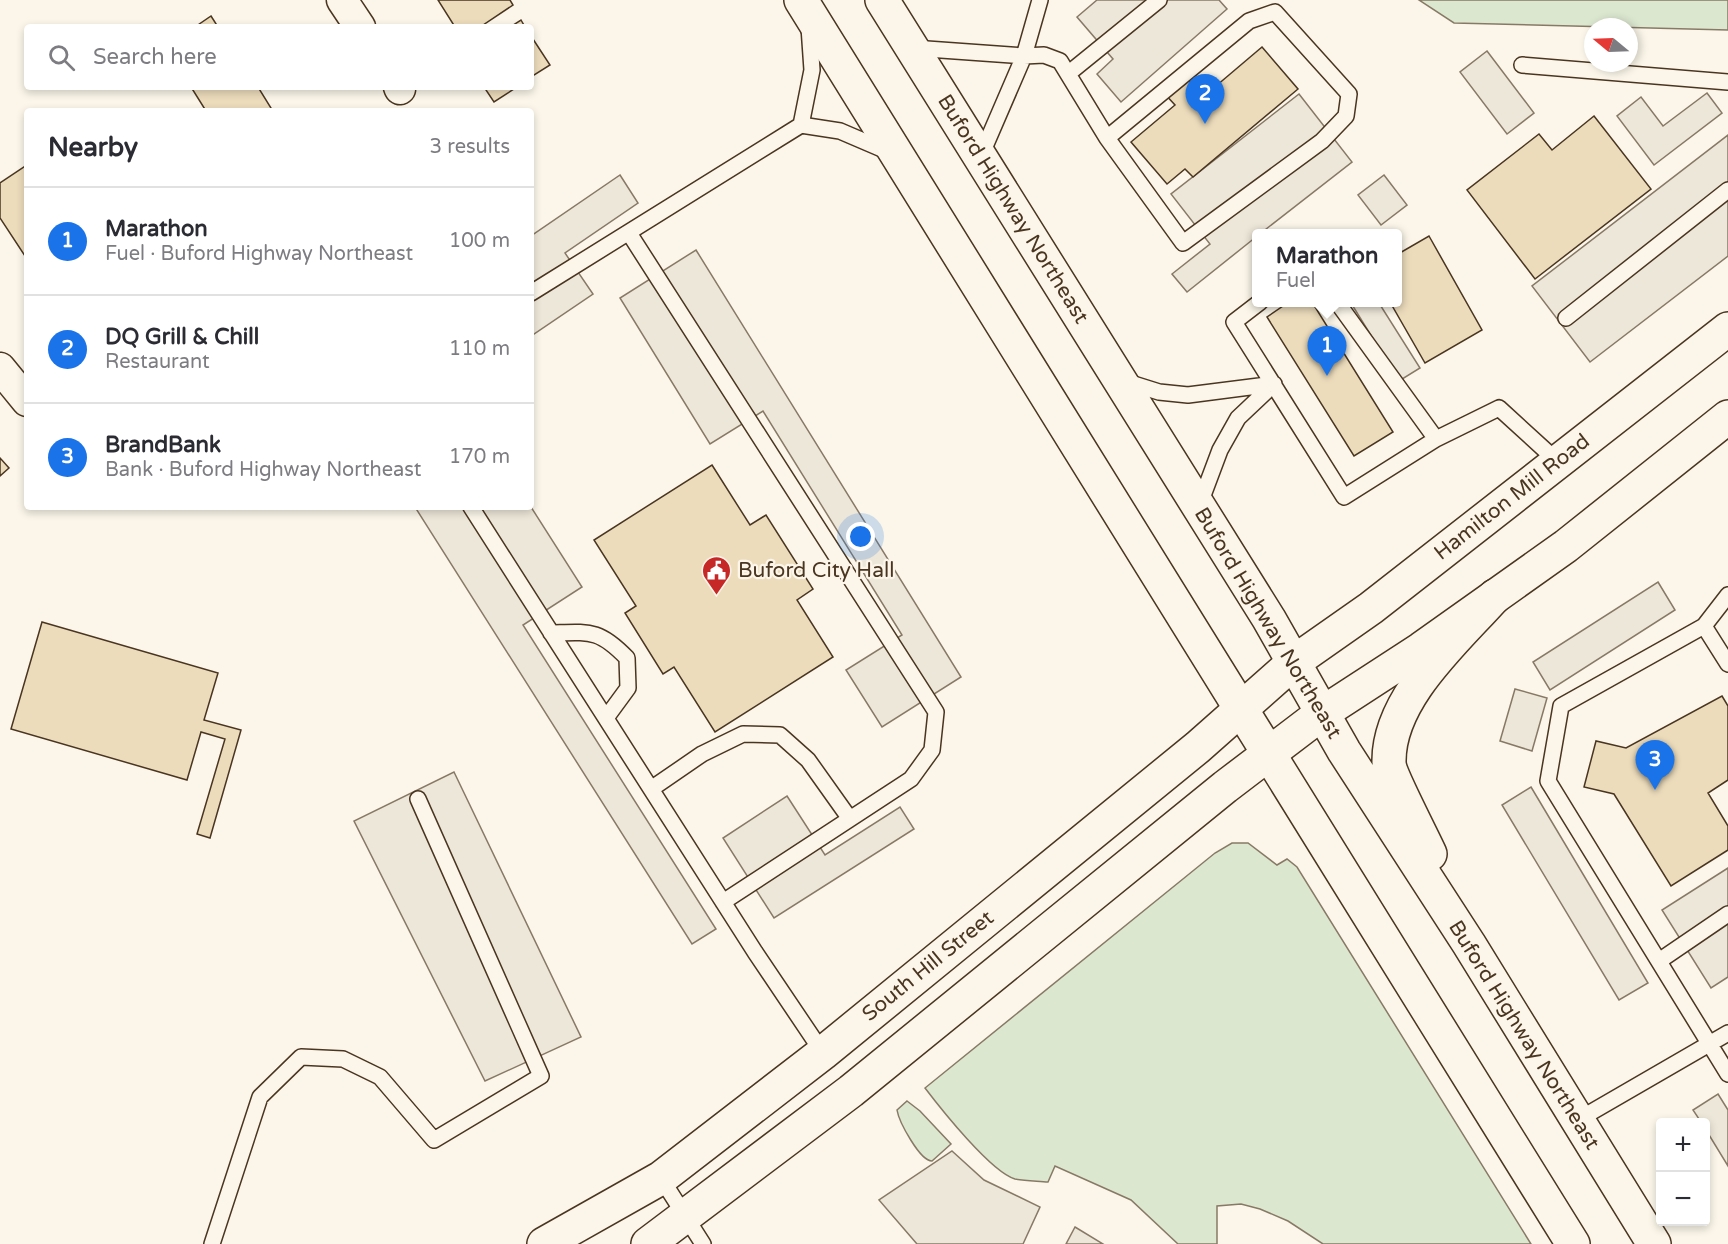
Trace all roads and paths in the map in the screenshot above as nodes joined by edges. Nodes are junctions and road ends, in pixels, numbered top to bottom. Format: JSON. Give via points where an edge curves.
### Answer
{"nodes":[{"id":1,"x":342,"y":0,"type":"edge"},
{"id":2,"x":882,"y":0,"type":"edge"},
{"id":3,"x":1040,"y":0,"type":"edge"},
{"id":4,"x":1159,"y":0,"type":"edge"},
{"id":5,"x":804,"y":6,"type":"edge"},
{"id":6,"x":358,"y":24,"type":"edge"},
{"id":7,"x":912,"y":48,"type":"junction"},
{"id":8,"x":1024,"y":56,"type":"junction"},
{"id":9,"x":1522,"y":65,"type":"dead end"},
{"id":10,"x":1069,"y":73,"type":"junction"},
{"id":11,"x":1728,"y":82,"type":"edge"},
{"id":12,"x":801,"y":124,"type":"junction"},
{"id":13,"x":1107,"y":138,"type":"junction"},
{"id":14,"x":898,"y":156,"type":"junction"},
{"id":15,"x":980,"y":158,"type":"junction"},
{"id":16,"x":1728,"y":190,"type":"edge"},
{"id":17,"x":629,"y":233,"type":"junction"},
{"id":18,"x":534,"y":291,"type":"edge"},
{"id":19,"x":1255,"y":307,"type":"edge"},
{"id":20,"x":1339,"y":307,"type":"edge"},
{"id":21,"x":1566,"y":318,"type":"dead end"},
{"id":22,"x":1728,"y":329,"type":"edge"},
{"id":23,"x":0,"y":368,"type":"edge"},
{"id":24,"x":1122,"y":380,"type":"junction"},
{"id":25,"x":1274,"y":384,"type":"junction"},
{"id":26,"x":24,"y":397,"type":"edge"},
{"id":27,"x":1728,"y":417,"type":"edge"},
{"id":28,"x":1436,"y":439,"type":"junction"},
{"id":29,"x":1557,"y":461,"type":"junction"},
{"id":30,"x":1199,"y":506,"type":"junction"},
{"id":31,"x":473,"y":510,"type":"edge"},
{"id":32,"x":1728,"y":595,"type":"edge"},
{"id":33,"x":1495,"y":596,"type":"junction"},
{"id":34,"x":1704,"y":626,"type":"junction"},
{"id":35,"x":551,"y":633,"type":"junction"},
{"id":36,"x":1294,"y":662,"type":"junction"},
{"id":37,"x":1728,"y":664,"type":"edge"},
{"id":38,"x":1239,"y":710,"type":"junction"},
{"id":39,"x":1321,"y":714,"type":"junction"},
{"id":40,"x":606,"y":718,"type":"junction"},
{"id":41,"x":1268,"y":756,"type":"junction"},
{"id":42,"x":651,"y":789,"type":"junction"},
{"id":43,"x":418,"y":799,"type":"dead end"},
{"id":44,"x":850,"y":819,"type":"junction"},
{"id":45,"x":723,"y":902,"type":"junction"},
{"id":46,"x":1728,"y":914,"type":"edge"},
{"id":47,"x":1469,"y":944,"type":"junction"},
{"id":48,"x":1659,"y":961,"type":"junction"},
{"id":49,"x":1728,"y":1033,"type":"edge"},
{"id":50,"x":1710,"y":1044,"type":"junction"},
{"id":51,"x":823,"y":1053,"type":"junction"},
{"id":52,"x":1728,"y":1074,"type":"edge"},
{"id":53,"x":1576,"y":1121,"type":"junction"},
{"id":54,"x":661,"y":1178,"type":"junction"},
{"id":55,"x":695,"y":1231,"type":"edge"},
{"id":56,"x":212,"y":1244,"type":"edge"},
{"id":57,"x":544,"y":1244,"type":"edge"},
{"id":58,"x":648,"y":1244,"type":"edge"},
{"id":59,"x":1573,"y":1244,"type":"edge"},
{"id":60,"x":1654,"y":1244,"type":"edge"}],
"edges":[{"from":1,"to":6,"type":"street"},
{"from":2,"to":7,"type":"main road","name":"Buford Highway Northeast"},
{"from":3,"to":8,"type":"lane"},
{"from":4,"to":10,"type":"lane"},
{"from":5,"to":12,"type":"lane","via":[[812,70]]},
{"from":5,"to":14,"type":"main road"},
{"from":7,"to":8,"type":"lane"},
{"from":7,"to":15,"type":"main road","name":"Buford Highway Northeast"},
{"from":8,"to":10,"type":"lane","via":[[1051,56]]},
{"from":8,"to":15,"type":"lane"},
{"from":9,"to":11,"type":"lane"},
{"from":10,"to":13,"type":"lane"},
{"from":12,"to":14,"type":"lane","via":[[840,130]]},
{"from":12,"to":17,"type":"lane"},
{"from":13,"to":13,"type":"lane","via":[[1183,243],[1322,141],[1346,116],[1349,94],[1275,12],[1249,21]]},
{"from":14,"to":38,"type":"main road"},
{"from":15,"to":24,"type":"main road","name":"Buford Highway Northeast"},
{"from":16,"to":21,"type":"lane"},
{"from":17,"to":18,"type":"lane"},
{"from":17,"to":44,"type":"lane","via":[[936,712],[932,750],[910,779]]},
{"from":19,"to":25,"type":"lane","via":[[1234,322]]},
{"from":20,"to":28,"type":"lane"},
{"from":22,"to":29,"type":"main road","name":"Hamilton Mill Road"},
{"from":23,"to":26,"type":"street"},
{"from":24,"to":25,"type":"lane","via":[[1159,392],[1188,395]]},
{"from":24,"to":30,"type":"main road","name":"Buford Highway Northeast"},
{"from":25,"to":28,"type":"lane","via":[[1344,497]]},
{"from":25,"to":30,"type":"lane","via":[[1238,418],[1220,450]]},
{"from":27,"to":33,"type":"main road","via":[[1566,546]]},
{"from":28,"to":29,"type":"lane","via":[[1498,408]]},
{"from":29,"to":36,"type":"main road","name":"Hamilton Mill Road","via":[[1371,608]]},
{"from":30,"to":36,"type":"main road","name":"Buford Highway Northeast"},
{"from":31,"to":35,"type":"lane"},
{"from":32,"to":34,"type":"lane"},
{"from":33,"to":39,"type":"main road"},
{"from":33,"to":47,"type":"main road","via":[[1421,678],[1401,712],[1389,764]]},
{"from":34,"to":37,"type":"lane"},
{"from":34,"to":48,"type":"lane","via":[[1561,706],[1548,781]]},
{"from":35,"to":40,"type":"lane"},
{"from":35,"to":40,"type":"lane","via":[[581,632],[608,638],[627,658],[628,688]]},
{"from":36,"to":38,"type":"main road","name":"South Hill Street"},
{"from":36,"to":39,"type":"main road","name":"Buford Highway Northeast"},
{"from":38,"to":41,"type":"main road"},
{"from":38,"to":51,"type":"main road","name":"South Hill Street"},
{"from":39,"to":41,"type":"main road"},
{"from":39,"to":47,"type":"main road","name":"Buford Highway Northeast"},
{"from":40,"to":42,"type":"lane"},
{"from":41,"to":55,"type":"main road","via":[[851,1091]]},
{"from":41,"to":59,"type":"main road"},
{"from":42,"to":44,"type":"lane","via":[[702,754],[743,734],[780,735],[808,760]]},
{"from":42,"to":45,"type":"lane"},
{"from":43,"to":56,"type":"lane","via":[[541,1076],[434,1140],[380,1077],[343,1059],[301,1057],[260,1097]]},
{"from":44,"to":45,"type":"lane"},
{"from":45,"to":51,"type":"lane"},
{"from":46,"to":48,"type":"lane"},
{"from":47,"to":53,"type":"main road","name":"Buford Highway Northeast"},
{"from":48,"to":50,"type":"lane"},
{"from":49,"to":50,"type":"lane"},
{"from":50,"to":52,"type":"lane"},
{"from":50,"to":53,"type":"lane"},
{"from":51,"to":54,"type":"main road","name":"South Hill Street"},
{"from":53,"to":60,"type":"main road","name":"Buford Highway Northeast"},
{"from":54,"to":55,"type":"lane"},
{"from":54,"to":57,"type":"main road","name":"South Hill Street"},
{"from":55,"to":58,"type":"main road"}]}
